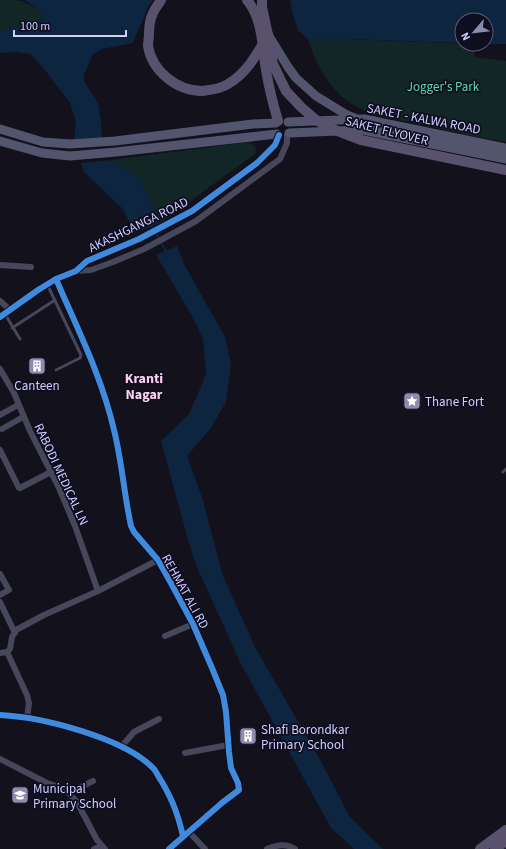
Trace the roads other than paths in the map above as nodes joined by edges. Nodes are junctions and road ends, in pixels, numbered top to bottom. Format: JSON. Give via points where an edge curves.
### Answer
{"nodes":[{"id":1,"x":161,"y":0,"type":"edge"},
{"id":2,"x":247,"y":0,"type":"edge"},
{"id":3,"x":262,"y":0,"type":"edge"},
{"id":4,"x":268,"y":35,"type":"junction"},
{"id":5,"x":281,"y":122,"type":"junction"},
{"id":6,"x":0,"y":129,"type":"edge"},
{"id":7,"x":283,"y":134,"type":"junction"},
{"id":8,"x":0,"y":141,"type":"edge"},
{"id":9,"x":506,"y":148,"type":"edge"},
{"id":10,"x":506,"y":152,"type":"edge"},
{"id":11,"x":506,"y":159,"type":"edge"},
{"id":12,"x":506,"y":170,"type":"edge"},
{"id":13,"x":0,"y":265,"type":"edge"},
{"id":14,"x":32,"y":267,"type":"dead end"},
{"id":15,"x":76,"y":271,"type":"junction"},
{"id":16,"x":56,"y":278,"type":"junction"},
{"id":17,"x":47,"y":284,"type":"junction"},
{"id":18,"x":55,"y":300,"type":"junction"},
{"id":19,"x":0,"y":301,"type":"edge"},
{"id":20,"x":5,"y":313,"type":"edge"},
{"id":21,"x":12,"y":328,"type":"junction"},
{"id":22,"x":20,"y":339,"type":"dead end"},
{"id":23,"x":0,"y":369,"type":"edge"},
{"id":24,"x":56,"y":370,"type":"dead end"},
{"id":25,"x":18,"y":405,"type":"junction"},
{"id":26,"x":0,"y":415,"type":"edge"},
{"id":27,"x":23,"y":417,"type":"junction"},
{"id":28,"x":2,"y":429,"type":"dead end"},
{"id":29,"x":30,"y":431,"type":"junction"},
{"id":30,"x":23,"y":435,"type":"dead end"},
{"id":31,"x":0,"y":450,"type":"edge"},
{"id":32,"x":51,"y":472,"type":"junction"},
{"id":33,"x":158,"y":560,"type":"junction"},
{"id":34,"x":0,"y":574,"type":"edge"},
{"id":35,"x":98,"y":591,"type":"junction"},
{"id":36,"x":0,"y":595,"type":"edge"},
{"id":37,"x":0,"y":602,"type":"edge"},
{"id":38,"x":193,"y":624,"type":"junction"},
{"id":39,"x":14,"y":633,"type":"junction"},
{"id":40,"x":166,"y":636,"type":"dead end"},
{"id":41,"x":3,"y":652,"type":"edge"},
{"id":42,"x":0,"y":715,"type":"edge"},
{"id":43,"x":27,"y":718,"type":"junction"},
{"id":44,"x":159,"y":719,"type":"dead end"},
{"id":45,"x":228,"y":745,"type":"junction"},
{"id":46,"x":121,"y":747,"type":"junction"},
{"id":47,"x":185,"y":753,"type":"dead end"},
{"id":48,"x":0,"y":759,"type":"edge"},
{"id":49,"x":93,"y":781,"type":"dead end"},
{"id":50,"x":77,"y":789,"type":"dead end"},
{"id":51,"x":506,"y":830,"type":"edge"},
{"id":52,"x":189,"y":832,"type":"junction"},
{"id":53,"x":183,"y":836,"type":"junction"},
{"id":54,"x":506,"y":840,"type":"edge"},
{"id":55,"x":103,"y":847,"type":"edge"},
{"id":56,"x":94,"y":849,"type":"edge"},
{"id":57,"x":169,"y":849,"type":"edge"},
{"id":58,"x":206,"y":849,"type":"edge"},
{"id":59,"x":267,"y":849,"type":"edge"},
{"id":60,"x":295,"y":849,"type":"edge"},
{"id":61,"x":480,"y":849,"type":"edge"},
{"id":62,"x":495,"y":849,"type":"edge"}],
"edges":[{"from":1,"to":4,"type":"main road","bridge":true,"via":[[153,13],[148,46],[153,62],[164,76],[178,86],[194,91],[211,90],[227,85],[242,75]]},
{"from":2,"to":5,"type":"main road","via":[[256,13],[271,96]]},
{"from":3,"to":4,"type":"main road","name":"SAKET FLYOVER"},
{"from":4,"to":10,"type":"main road","name":"SAKET FLYOVER","bridge":true,"via":[[296,78],[316,96],[347,115],[371,125]]},
{"from":4,"to":12,"type":"main road","name":"SAKET FLYOVER","bridge":true,"via":[[273,64],[286,91],[316,120],[330,128],[361,140]]},
{"from":5,"to":6,"type":"main road","name":"SAKET - KALWA ROAD","via":[[70,144],[44,142]]},
{"from":5,"to":7,"type":"main road","via":[[274,127]]},
{"from":5,"to":7,"type":"main road","via":[[290,127]]},
{"from":5,"to":9,"type":"main road","name":"SAKET - KALWA ROAD","via":[[364,119]]},
{"from":7,"to":8,"type":"main road","name":"SAKET - KALWA ROAD","via":[[70,156],[42,153]]},
{"from":7,"to":11,"type":"main road","name":"SAKET - KALWA ROAD","via":[[363,130]]},
{"from":7,"to":15,"type":"street","name":"AKASHGANGA ROAD","via":[[257,163],[192,211],[139,239],[87,261]]},
{"from":7,"to":15,"type":"street","name":"AKASHGANGA ROAD","via":[[287,143],[280,159],[196,221],[144,249],[113,262],[91,270]]},
{"from":13,"to":14,"type":"street"},
{"from":15,"to":16,"type":"street","name":"AKASHGANGA ROAD"},
{"from":16,"to":17,"type":"street","name":"AKASHGANGA ROAD"},
{"from":16,"to":33,"type":"street","name":"REHMAT ALI RD","via":[[103,391],[122,466],[131,526]]},
{"from":17,"to":18,"type":"lane"},
{"from":17,"to":20,"type":"street","name":"AKASHGANGA ROAD"},
{"from":18,"to":21,"type":"lane"},
{"from":18,"to":24,"type":"lane","via":[[81,355],[80,358]]},
{"from":19,"to":20,"type":"street"},
{"from":20,"to":21,"type":"lane"},
{"from":21,"to":22,"type":"lane"},
{"from":23,"to":25,"type":"street","name":"RABODI MEDICAL LN"},
{"from":25,"to":26,"type":"street"},
{"from":25,"to":27,"type":"street","name":"RABODI MEDICAL LN"},
{"from":27,"to":28,"type":"street"},
{"from":27,"to":29,"type":"street","name":"RABODI MEDICAL LN"},
{"from":29,"to":30,"type":"street"},
{"from":29,"to":32,"type":"street","name":"RABODI MEDICAL LN"},
{"from":31,"to":32,"type":"street","via":[[19,488]]},
{"from":32,"to":35,"type":"street","name":"RABODI MEDICAL LN","via":[[75,526]]},
{"from":33,"to":35,"type":"street"},
{"from":33,"to":38,"type":"street","name":"REHMAT ALI RD"},
{"from":34,"to":36,"type":"street","via":[[9,590]]},
{"from":35,"to":39,"type":"street","via":[[44,615]]},
{"from":37,"to":39,"type":"street"},
{"from":38,"to":40,"type":"street"},
{"from":38,"to":45,"type":"street","name":"REHMAT ALI RD","via":[[223,695]]},
{"from":39,"to":41,"type":"street","via":[[10,650]]},
{"from":41,"to":43,"type":"street","via":[[27,695]]},
{"from":42,"to":43,"type":"street"},
{"from":43,"to":46,"type":"street","via":[[102,738]]},
{"from":44,"to":46,"type":"street","via":[[134,732]]},
{"from":45,"to":47,"type":"street"},
{"from":45,"to":52,"type":"street","name":"REHMAT ALI RD","via":[[231,768],[239,790]]},
{"from":46,"to":53,"type":"street","via":[[132,752],[154,770],[172,798]]},
{"from":48,"to":55,"type":"street","via":[[47,783],[65,789],[77,802]]},
{"from":49,"to":50,"type":"street"},
{"from":51,"to":61,"type":"main road"},
{"from":52,"to":53,"type":"street"},
{"from":52,"to":58,"type":"street"},
{"from":53,"to":57,"type":"street"},
{"from":54,"to":62,"type":"main road"},
{"from":55,"to":56,"type":"street"},
{"from":59,"to":60,"type":"street","via":[[276,845]]}]}
